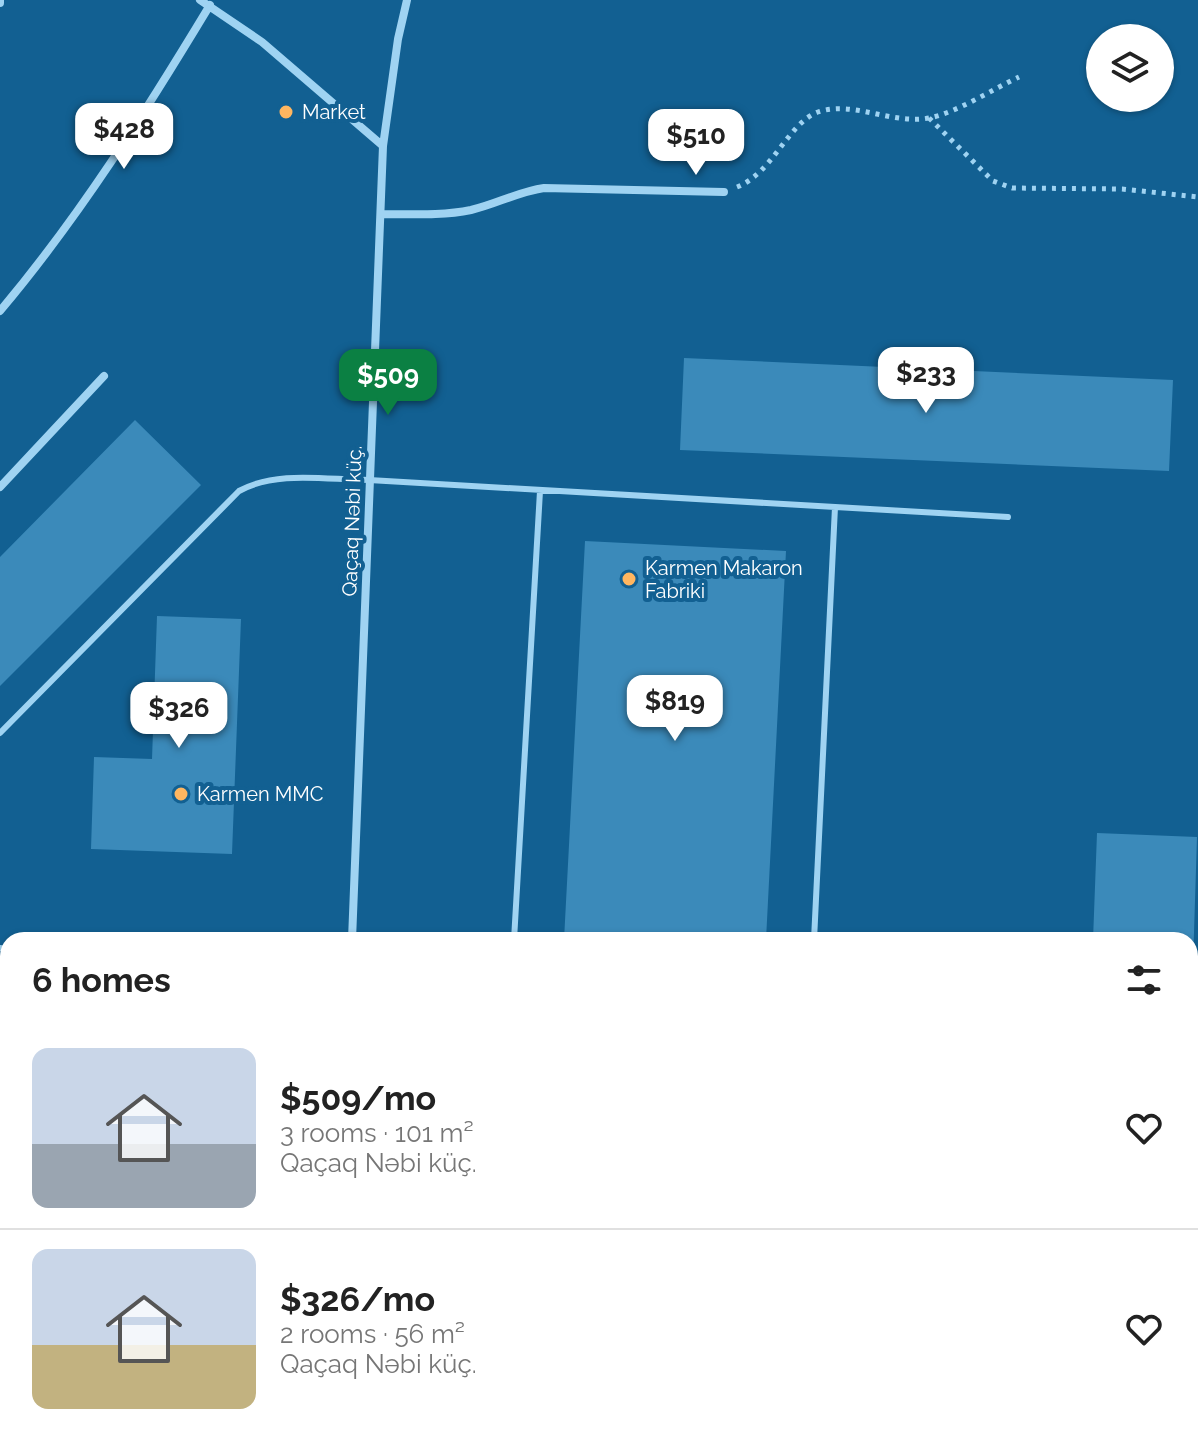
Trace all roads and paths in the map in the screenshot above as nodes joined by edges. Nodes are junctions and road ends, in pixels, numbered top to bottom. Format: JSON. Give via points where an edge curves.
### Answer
{"nodes":[{"id":1,"x":200,"y":0,"type":"edge"},
{"id":2,"x":407,"y":0,"type":"edge"},
{"id":3,"x":210,"y":5,"type":"junction"},
{"id":4,"x":1019,"y":77,"type":"dead end"},
{"id":5,"x":929,"y":118,"type":"junction"},
{"id":6,"x":383,"y":146,"type":"junction"},
{"id":7,"x":724,"y":192,"type":"joint"},
{"id":8,"x":1198,"y":197,"type":"edge"},
{"id":9,"x":382,"y":214,"type":"junction"},
{"id":10,"x":0,"y":311,"type":"edge"},
{"id":11,"x":104,"y":376,"type":"dead end"},
{"id":12,"x":369,"y":480,"type":"junction"},
{"id":13,"x":0,"y":487,"type":"edge"},
{"id":14,"x":540,"y":491,"type":"junction"},
{"id":15,"x":835,"y":507,"type":"junction"},
{"id":16,"x":1008,"y":517,"type":"dead end"},
{"id":17,"x":0,"y":733,"type":"edge"},
{"id":18,"x":352,"y":932,"type":"edge"},
{"id":19,"x":514,"y":932,"type":"edge"},
{"id":20,"x":814,"y":932,"type":"edge"}],
"edges":[{"from":1,"to":3,"type":"street"},
{"from":2,"to":6,"type":"street","name":"Qaçaq Nəbi küç."},
{"from":3,"to":6,"type":"street","via":[[262,42]]},
{"from":3,"to":10,"type":"street","via":[[78,211]]},
{"from":4,"to":5,"type":"path"},
{"from":5,"to":7,"type":"path","via":[[894,119],[836,109],[816,113],[764,170]]},
{"from":5,"to":8,"type":"path","via":[[993,181],[1012,188],[1122,189]]},
{"from":6,"to":9,"type":"street","name":"Qaçaq Nəbi küç."},
{"from":7,"to":9,"type":"street","via":[[544,188],[517,192],[473,210]]},
{"from":9,"to":12,"type":"street","name":"Qaçaq Nəbi küç."},
{"from":11,"to":13,"type":"street"},
{"from":12,"to":14,"type":"lane"},
{"from":12,"to":17,"type":"lane","via":[[272,478],[239,491]]},
{"from":12,"to":18,"type":"street","name":"Qaçaq Nəbi küç."},
{"from":14,"to":15,"type":"lane"},
{"from":14,"to":19,"type":"lane"},
{"from":15,"to":16,"type":"lane"},
{"from":15,"to":20,"type":"lane"}]}
